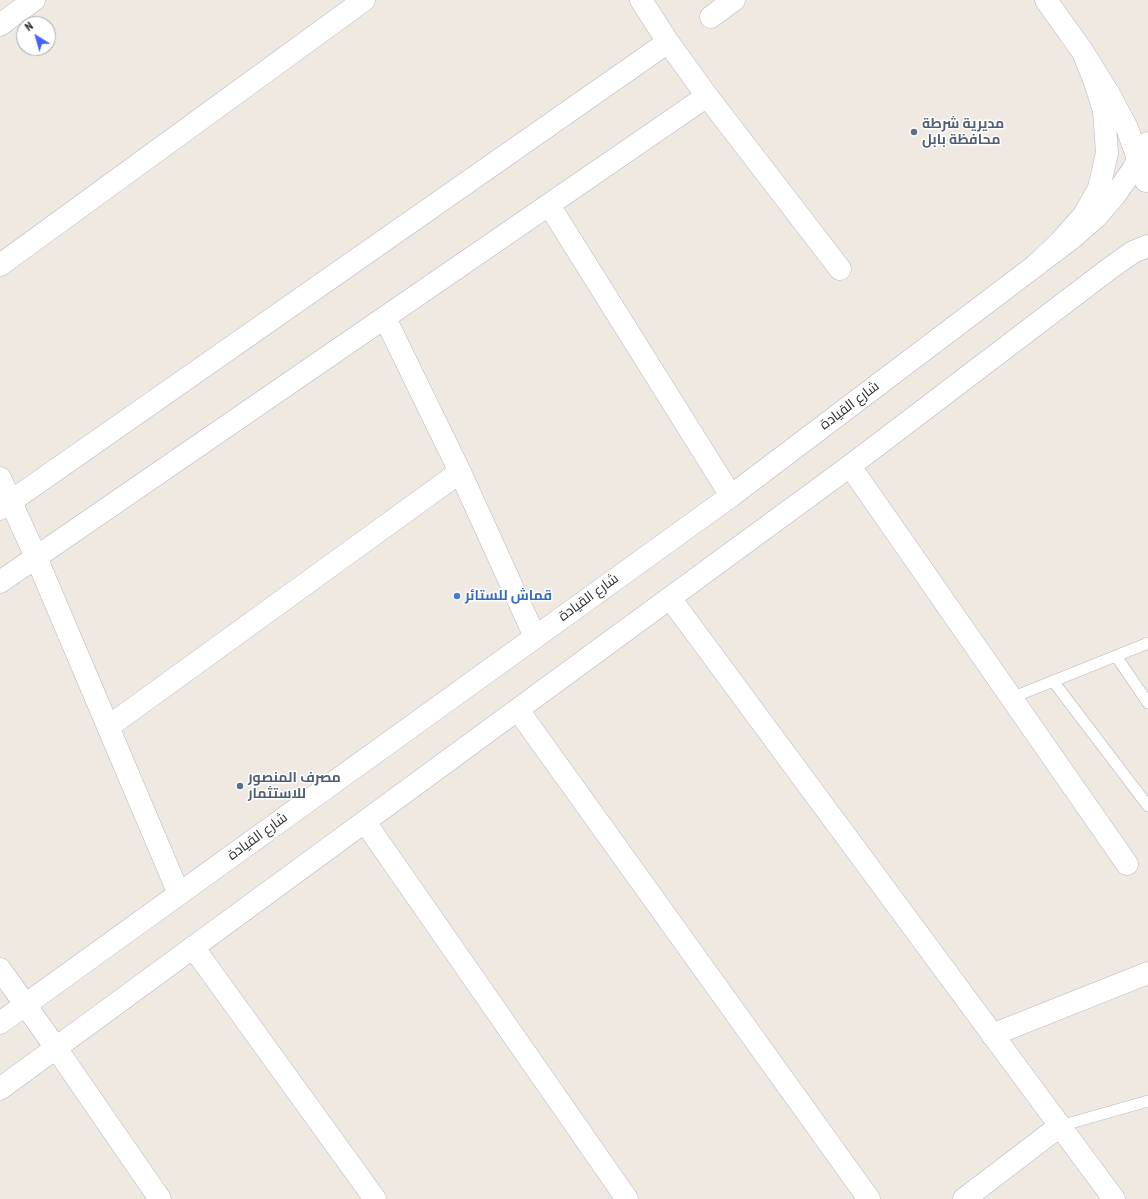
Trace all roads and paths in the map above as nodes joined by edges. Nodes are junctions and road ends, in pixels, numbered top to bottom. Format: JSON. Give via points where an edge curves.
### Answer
{"nodes":[{"id":1,"x":34,"y":0,"type":"edge"},
{"id":2,"x":364,"y":0,"type":"edge"},
{"id":3,"x":641,"y":0,"type":"edge"},
{"id":4,"x":734,"y":0,"type":"edge"},
{"id":5,"x":1046,"y":0,"type":"edge"},
{"id":6,"x":711,"y":18,"type":"dead end"},
{"id":7,"x":0,"y":25,"type":"edge"},
{"id":8,"x":668,"y":42,"type":"junction"},
{"id":9,"x":1083,"y":52,"type":"junction"},
{"id":10,"x":707,"y":96,"type":"junction"},
{"id":11,"x":1145,"y":149,"type":"edge"},
{"id":12,"x":1147,"y":184,"type":"edge"},
{"id":13,"x":549,"y":205,"type":"junction"},
{"id":14,"x":1148,"y":246,"type":"edge"},
{"id":15,"x":0,"y":265,"type":"edge"},
{"id":16,"x":1035,"y":266,"type":"junction"},
{"id":17,"x":840,"y":269,"type":"dead end"},
{"id":18,"x":385,"y":318,"type":"junction"},
{"id":19,"x":850,"y":466,"type":"junction"},
{"id":20,"x":460,"y":472,"type":"junction"},
{"id":21,"x":0,"y":478,"type":"edge"},
{"id":22,"x":731,"y":496,"type":"junction"},
{"id":23,"x":5,"y":505,"type":"edge"},
{"id":24,"x":36,"y":558,"type":"junction"},
{"id":25,"x":0,"y":582,"type":"edge"},
{"id":26,"x":670,"y":598,"type":"junction"},
{"id":27,"x":535,"y":637,"type":"junction"},
{"id":28,"x":1148,"y":643,"type":"edge"},
{"id":29,"x":1116,"y":656,"type":"junction"},
{"id":30,"x":1053,"y":681,"type":"junction"},
{"id":31,"x":1011,"y":698,"type":"junction"},
{"id":32,"x":1148,"y":703,"type":"edge"},
{"id":33,"x":518,"y":710,"type":"junction"},
{"id":34,"x":108,"y":727,"type":"junction"},
{"id":35,"x":1148,"y":806,"type":"edge"},
{"id":36,"x":364,"y":822,"type":"junction"},
{"id":37,"x":1127,"y":864,"type":"dead end"},
{"id":38,"x":179,"y":894,"type":"junction"},
{"id":39,"x":193,"y":947,"type":"junction"},
{"id":40,"x":0,"y":969,"type":"edge"},
{"id":41,"x":1148,"y":973,"type":"edge"},
{"id":42,"x":25,"y":1004,"type":"junction"},
{"id":43,"x":0,"y":1023,"type":"edge"},
{"id":44,"x":992,"y":1035,"type":"junction"},
{"id":45,"x":56,"y":1048,"type":"junction"},
{"id":46,"x":0,"y":1089,"type":"edge"},
{"id":47,"x":1148,"y":1101,"type":"edge"},
{"id":48,"x":1060,"y":1126,"type":"junction"},
{"id":49,"x":160,"y":1199,"type":"edge"},
{"id":50,"x":375,"y":1199,"type":"edge"},
{"id":51,"x":627,"y":1199,"type":"edge"},
{"id":52,"x":869,"y":1199,"type":"edge"},
{"id":53,"x":964,"y":1199,"type":"edge"},
{"id":54,"x":1114,"y":1199,"type":"edge"}],
"edges":[{"from":1,"to":7,"type":"street"},
{"from":2,"to":15,"type":"street"},
{"from":3,"to":8,"type":"street"},
{"from":4,"to":6,"type":"street"},
{"from":5,"to":9,"type":"street"},
{"from":8,"to":10,"type":"street"},
{"from":8,"to":23,"type":"street"},
{"from":9,"to":11,"type":"street","via":[[1127,128]]},
{"from":9,"to":16,"type":"street","via":[[1104,111],[1107,153],[1099,188],[1084,215]]},
{"from":10,"to":13,"type":"street"},
{"from":10,"to":17,"type":"street"},
{"from":11,"to":12,"type":"street"},
{"from":11,"to":16,"type":"street","name":"شارع القيادة","via":[[1115,195],[1096,217]]},
{"from":13,"to":18,"type":"street"},
{"from":13,"to":22,"type":"street"},
{"from":14,"to":19,"type":"street","via":[[1133,252],[1108,269]]},
{"from":16,"to":22,"type":"street","name":"شارع القيادة"},
{"from":18,"to":20,"type":"street"},
{"from":18,"to":24,"type":"street"},
{"from":19,"to":26,"type":"street"},
{"from":19,"to":31,"type":"street"},
{"from":20,"to":27,"type":"street"},
{"from":20,"to":34,"type":"street"},
{"from":21,"to":23,"type":"street"},
{"from":22,"to":27,"type":"street","name":"شارع القيادة"},
{"from":23,"to":24,"type":"street"},
{"from":24,"to":25,"type":"street"},
{"from":24,"to":34,"type":"street"},
{"from":26,"to":33,"type":"street"},
{"from":26,"to":44,"type":"street"},
{"from":27,"to":38,"type":"street","name":"شارع القيادة"},
{"from":28,"to":29,"type":"lane"},
{"from":29,"to":30,"type":"lane"},
{"from":29,"to":32,"type":"lane"},
{"from":30,"to":31,"type":"lane"},
{"from":30,"to":35,"type":"lane"},
{"from":31,"to":37,"type":"street"},
{"from":33,"to":36,"type":"street"},
{"from":33,"to":52,"type":"street"},
{"from":34,"to":38,"type":"street"},
{"from":36,"to":39,"type":"street"},
{"from":36,"to":51,"type":"street"},
{"from":38,"to":42,"type":"street","name":"شارع القيادة"},
{"from":39,"to":45,"type":"street"},
{"from":39,"to":50,"type":"street"},
{"from":40,"to":42,"type":"street"},
{"from":41,"to":44,"type":"street"},
{"from":42,"to":43,"type":"street","name":"شارع القيادة"},
{"from":42,"to":45,"type":"street"},
{"from":44,"to":48,"type":"street"},
{"from":45,"to":46,"type":"street"},
{"from":45,"to":49,"type":"street"},
{"from":47,"to":48,"type":"lane"},
{"from":48,"to":53,"type":"street"},
{"from":48,"to":54,"type":"street"}]}
